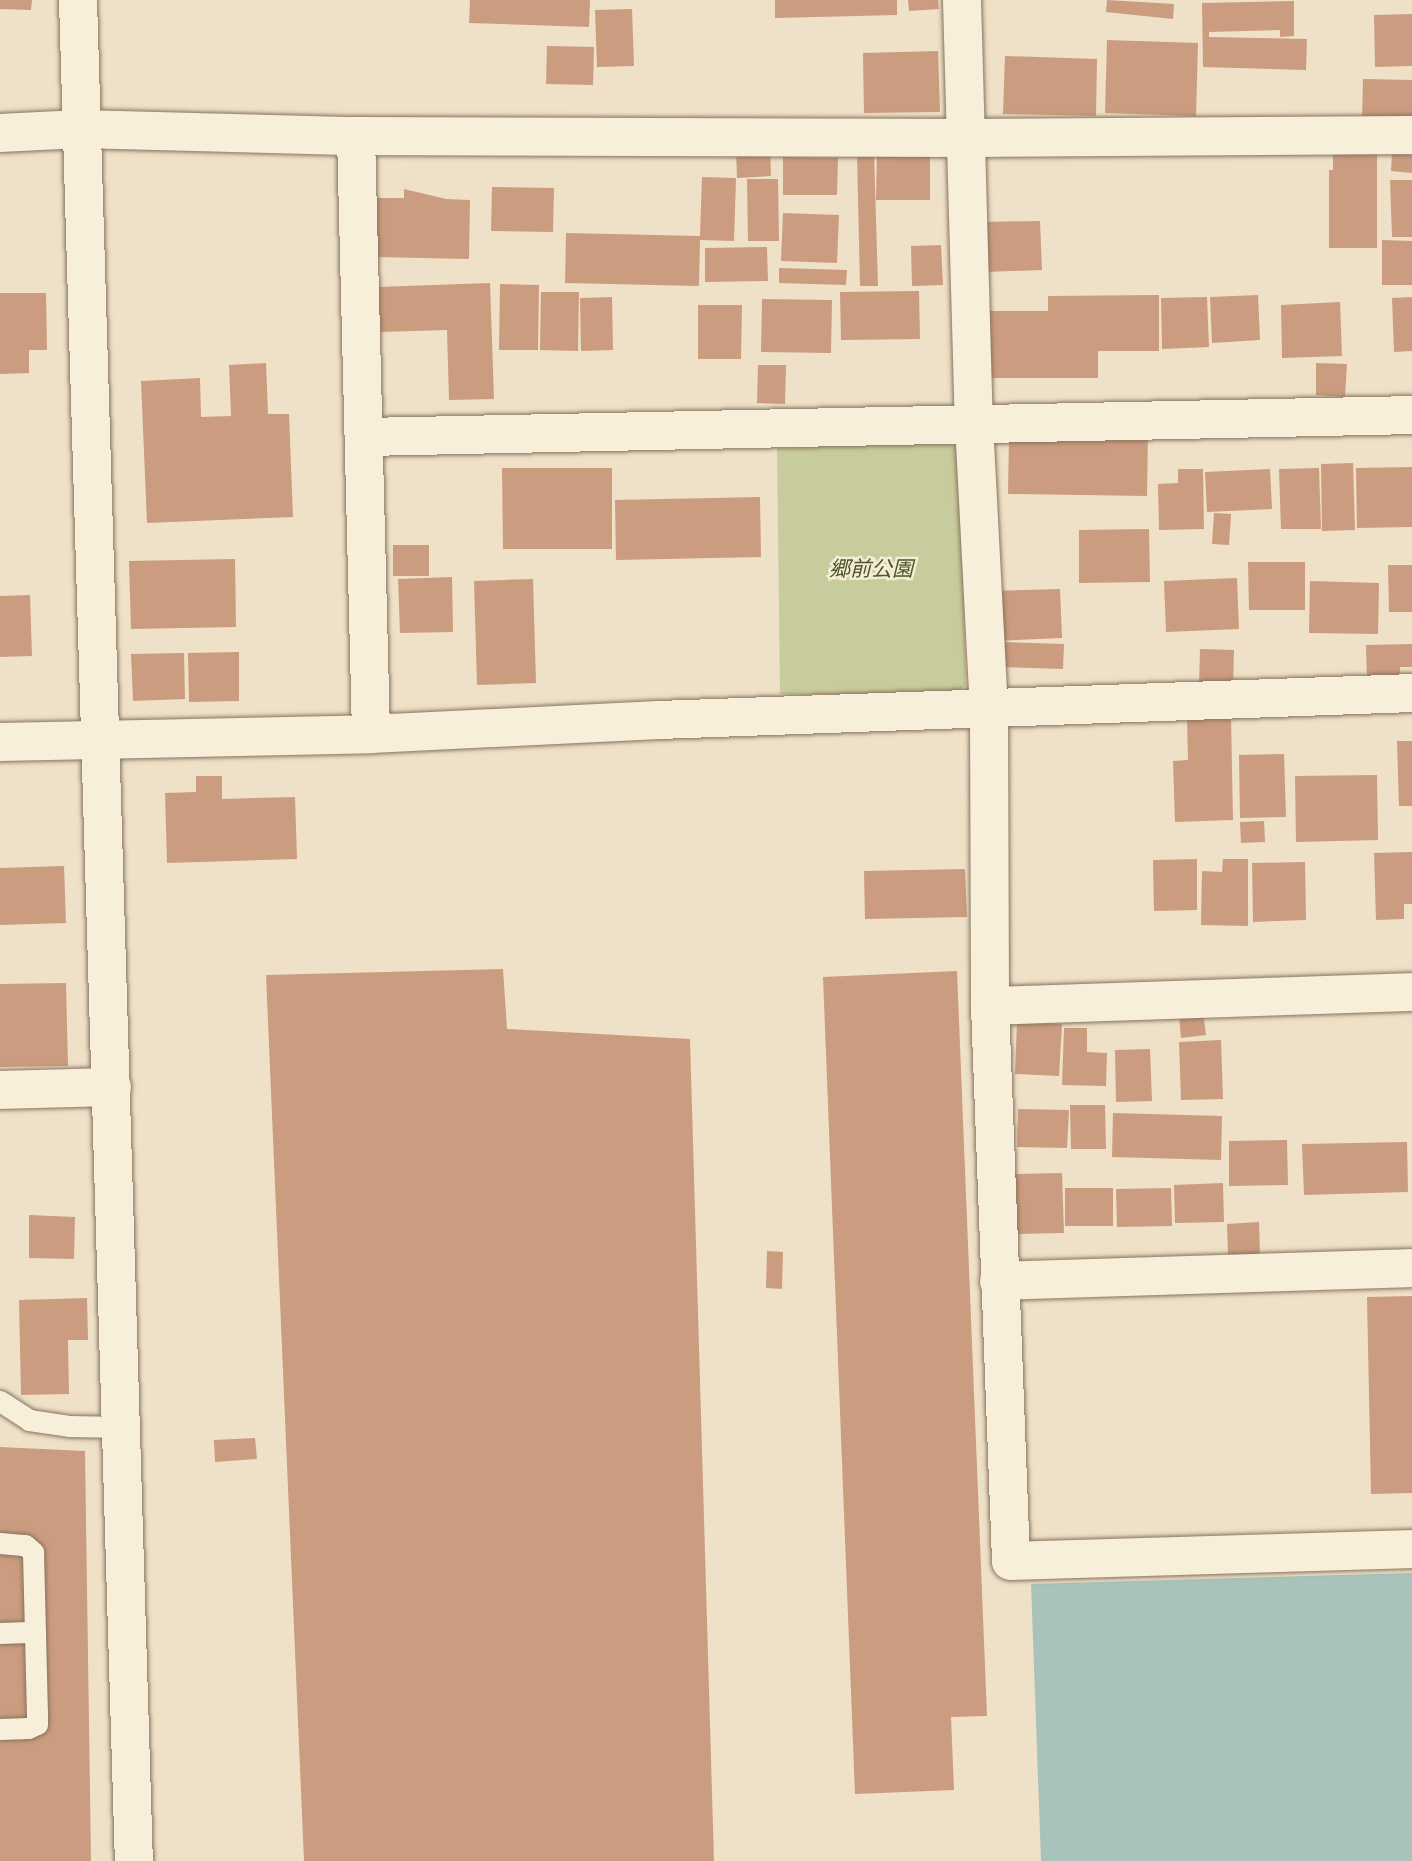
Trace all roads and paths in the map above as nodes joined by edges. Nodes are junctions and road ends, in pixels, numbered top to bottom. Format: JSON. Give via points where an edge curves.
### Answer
{"nodes":[{"id":1,"x":78,"y":0,"type":"edge"},
{"id":2,"x":962,"y":0,"type":"edge"},
{"id":3,"x":80,"y":129,"type":"junction"},
{"id":4,"x":0,"y":132,"type":"edge"},
{"id":5,"x":1412,"y":135,"type":"edge"},
{"id":6,"x":356,"y":136,"type":"junction"},
{"id":7,"x":968,"y":138,"type":"junction"},
{"id":8,"x":1412,"y":415,"type":"edge"},
{"id":9,"x":974,"y":424,"type":"junction"},
{"id":10,"x":365,"y":438,"type":"junction"},
{"id":11,"x":1412,"y":693,"type":"edge"},
{"id":12,"x":989,"y":709,"type":"junction"},
{"id":13,"x":371,"y":734,"type":"junction"},
{"id":14,"x":99,"y":740,"type":"junction"},
{"id":15,"x":0,"y":742,"type":"edge"},
{"id":16,"x":1412,"y":992,"type":"edge"},
{"id":17,"x":990,"y":1006,"type":"junction"},
{"id":18,"x":112,"y":1087,"type":"junction"},
{"id":19,"x":0,"y":1090,"type":"edge"},
{"id":20,"x":1412,"y":1268,"type":"edge"},
{"id":21,"x":999,"y":1280,"type":"junction"},
{"id":22,"x":0,"y":1401,"type":"edge"},
{"id":23,"x":122,"y":1427,"type":"junction"},
{"id":24,"x":0,"y":1543,"type":"edge"},
{"id":25,"x":1412,"y":1549,"type":"edge"},
{"id":26,"x":35,"y":1632,"type":"junction"},
{"id":27,"x":0,"y":1633,"type":"edge"},
{"id":28,"x":0,"y":1729,"type":"edge"},
{"id":29,"x":134,"y":1861,"type":"edge"}],
"edges":[{"from":1,"to":3,"type":"street"},
{"from":2,"to":7,"type":"street"},
{"from":3,"to":4,"type":"street"},
{"from":3,"to":6,"type":"street"},
{"from":3,"to":14,"type":"street"},
{"from":5,"to":7,"type":"street"},
{"from":6,"to":7,"type":"street"},
{"from":6,"to":10,"type":"street"},
{"from":7,"to":9,"type":"street"},
{"from":8,"to":9,"type":"street"},
{"from":9,"to":10,"type":"street"},
{"from":9,"to":12,"type":"street"},
{"from":10,"to":13,"type":"street"},
{"from":11,"to":12,"type":"street"},
{"from":12,"to":13,"type":"street"},
{"from":12,"to":17,"type":"street"},
{"from":13,"to":14,"type":"street"},
{"from":14,"to":15,"type":"street"},
{"from":14,"to":18,"type":"street"},
{"from":16,"to":17,"type":"street"},
{"from":17,"to":21,"type":"street"},
{"from":18,"to":19,"type":"street"},
{"from":18,"to":23,"type":"street"},
{"from":20,"to":21,"type":"street"},
{"from":21,"to":25,"type":"street","via":[[1010,1561]]},
{"from":22,"to":23,"type":"lane","via":[[29,1420]]},
{"from":23,"to":29,"type":"street"},
{"from":24,"to":26,"type":"lane","via":[[25,1545],[33,1552]]},
{"from":26,"to":27,"type":"lane"},
{"from":26,"to":28,"type":"lane","via":[[37,1724]]}]}
